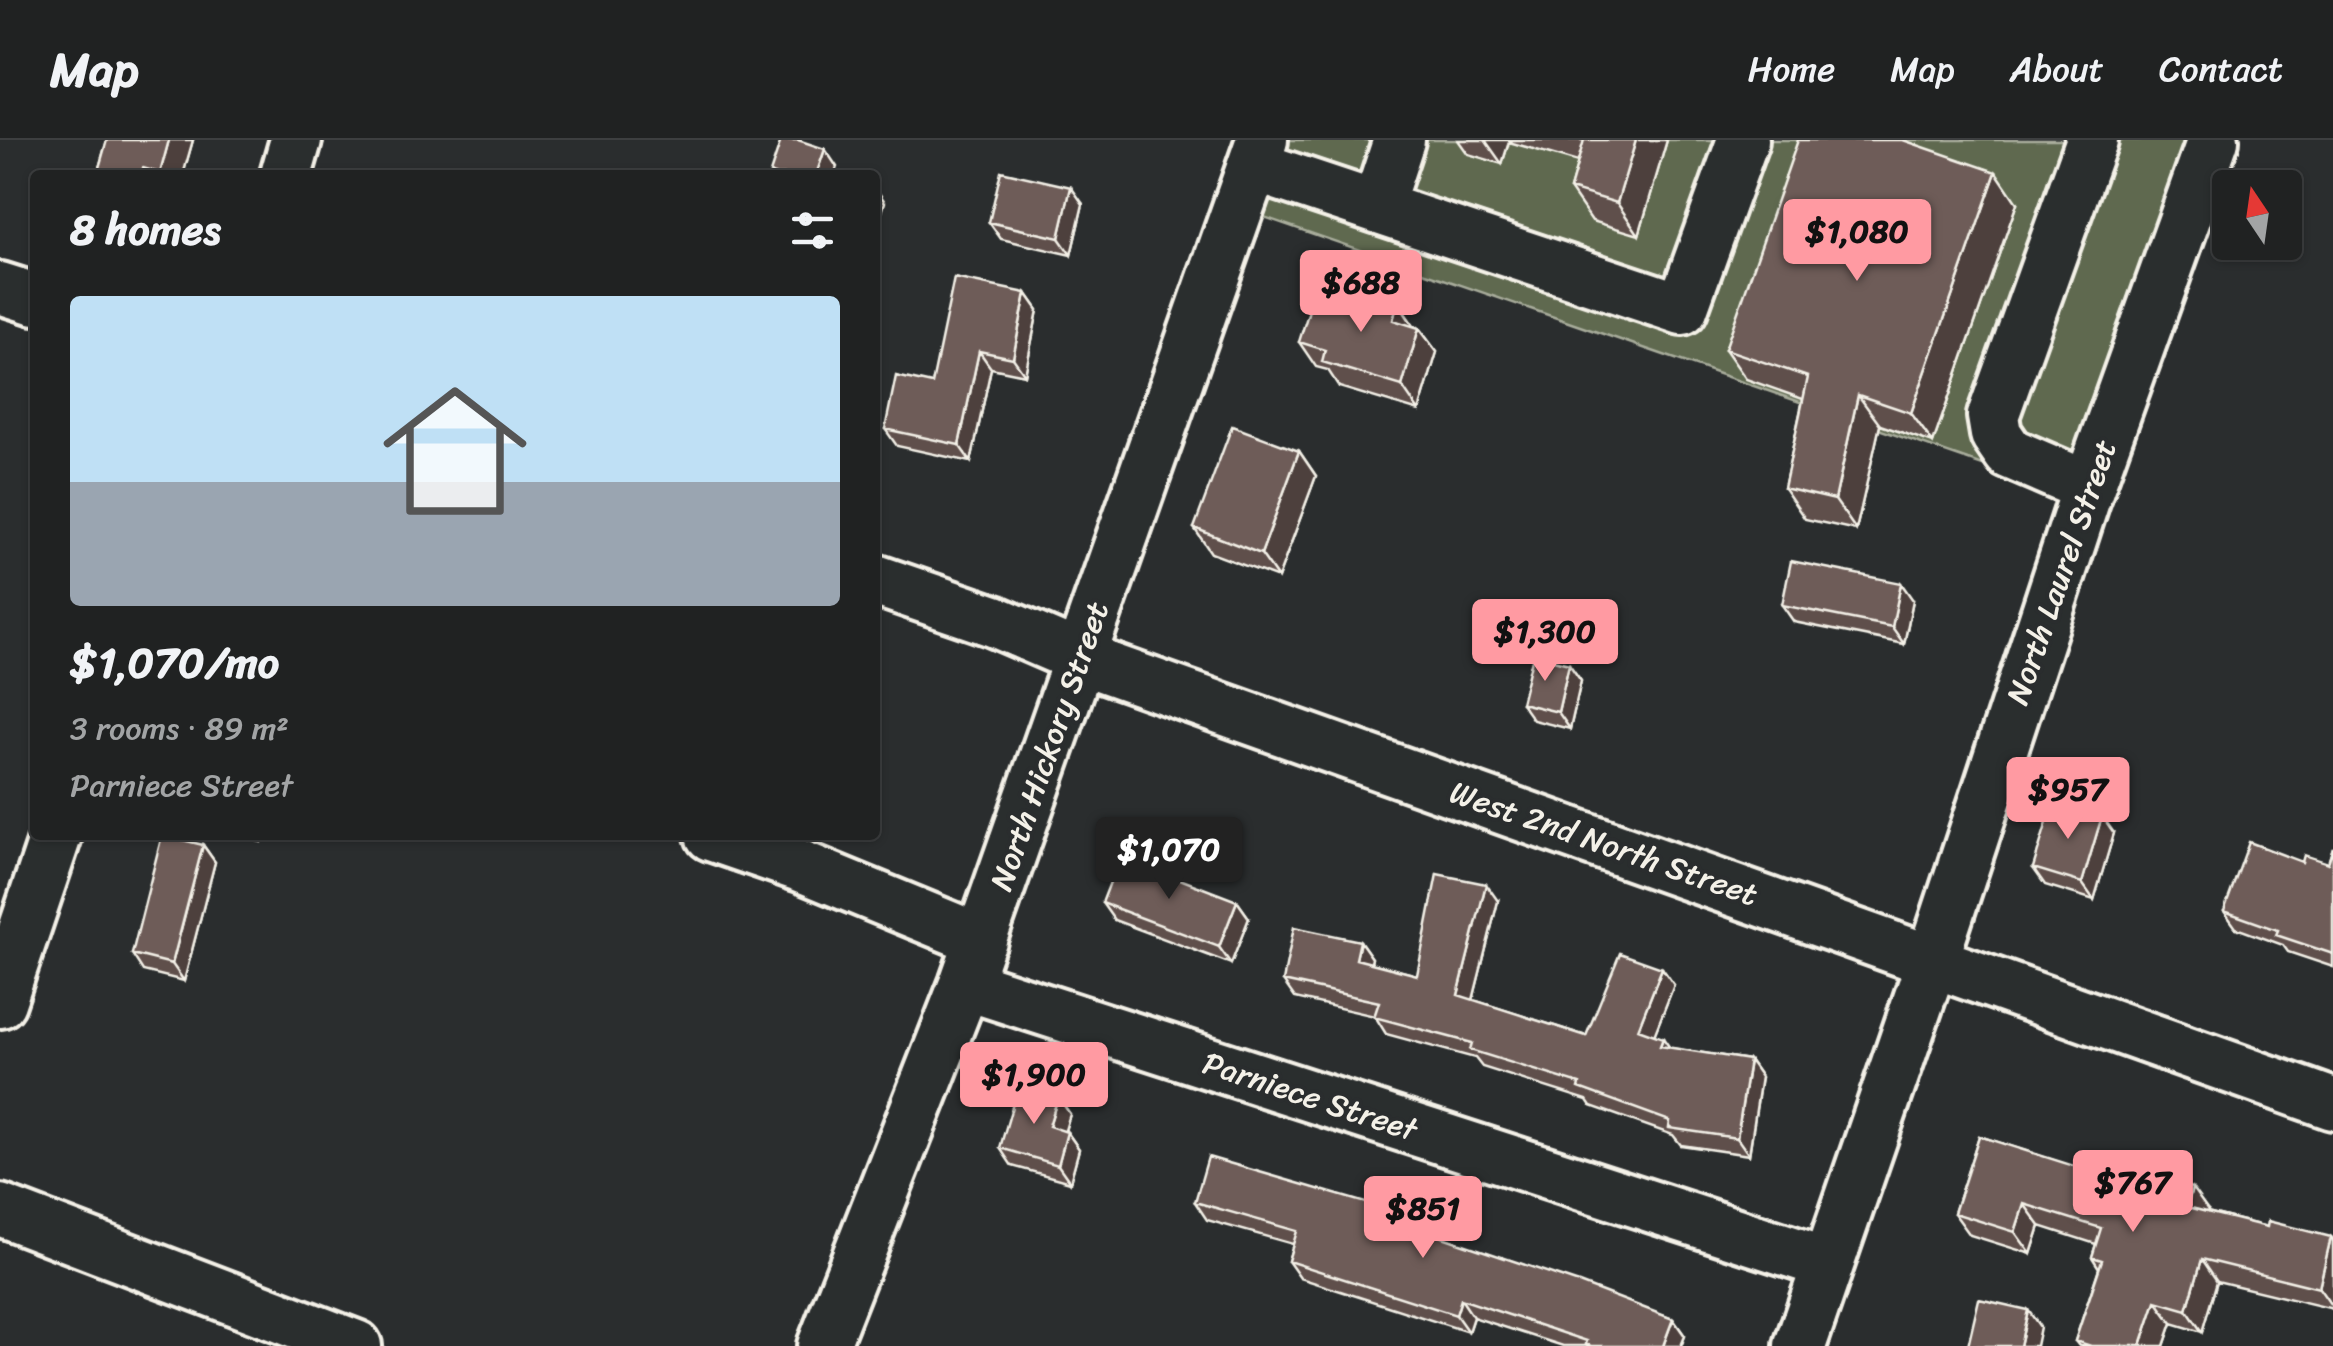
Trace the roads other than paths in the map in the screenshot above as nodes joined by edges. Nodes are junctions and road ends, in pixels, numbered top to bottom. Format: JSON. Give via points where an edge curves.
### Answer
{"nodes":[{"id":1,"x":296,"y":140,"type":"edge"},
{"id":2,"x":1399,"y":140,"type":"edge"},
{"id":3,"x":1743,"y":140,"type":"edge"},
{"id":4,"x":2092,"y":140,"type":"edge"},
{"id":5,"x":2212,"y":140,"type":"edge"},
{"id":6,"x":1258,"y":153,"type":"edge"},
{"id":7,"x":287,"y":170,"type":"edge"},
{"id":8,"x":1378,"y":208,"type":"junction"},
{"id":9,"x":0,"y":288,"type":"edge"},
{"id":10,"x":30,"y":297,"type":"edge"},
{"id":11,"x":2088,"y":487,"type":"junction"},
{"id":12,"x":880,"y":582,"type":"edge"},
{"id":13,"x":1080,"y":658,"type":"junction"},
{"id":14,"x":54,"y":840,"type":"edge"},
{"id":15,"x":726,"y":840,"type":"edge"},
{"id":16,"x":1933,"y":959,"type":"junction"},
{"id":17,"x":973,"y":962,"type":"junction"},
{"id":18,"x":0,"y":1002,"type":"edge"},
{"id":19,"x":2333,"y":1104,"type":"edge"},
{"id":20,"x":0,"y":1210,"type":"edge"},
{"id":21,"x":1826,"y":1263,"type":"junction"},
{"id":22,"x":356,"y":1346,"type":"edge"},
{"id":23,"x":822,"y":1346,"type":"edge"},
{"id":24,"x":1800,"y":1346,"type":"edge"}],
"edges":[{"from":1,"to":7,"type":"street"},
{"from":2,"to":8,"type":"street"},
{"from":3,"to":8,"type":"street","via":[[1682,309]]},
{"from":4,"to":11,"type":"street","via":[[1993,416],[2009,453]]},
{"from":5,"to":11,"type":"street","name":"North Laurel Street"},
{"from":6,"to":8,"type":"street"},
{"from":6,"to":13,"type":"street","name":"North Hickory Street"},
{"from":9,"to":10,"type":"street"},
{"from":11,"to":16,"type":"street","name":"North Laurel Street"},
{"from":12,"to":13,"type":"street","name":"West 2nd North Street"},
{"from":13,"to":16,"type":"street","name":"West 2nd North Street"},
{"from":13,"to":17,"type":"street","name":"North Hickory Street"},
{"from":14,"to":18,"type":"street"},
{"from":15,"to":17,"type":"street","name":"Parniece Street","via":[[801,866]]},
{"from":16,"to":19,"type":"street","name":"West 2nd North Street"},
{"from":16,"to":21,"type":"street","name":"North Laurel Street"},
{"from":17,"to":21,"type":"street","name":"Parniece Street"},
{"from":17,"to":23,"type":"street","name":"North Hickory Street"},
{"from":20,"to":22,"type":"street"},
{"from":21,"to":24,"type":"street","name":"North Laurel Street"}]}
